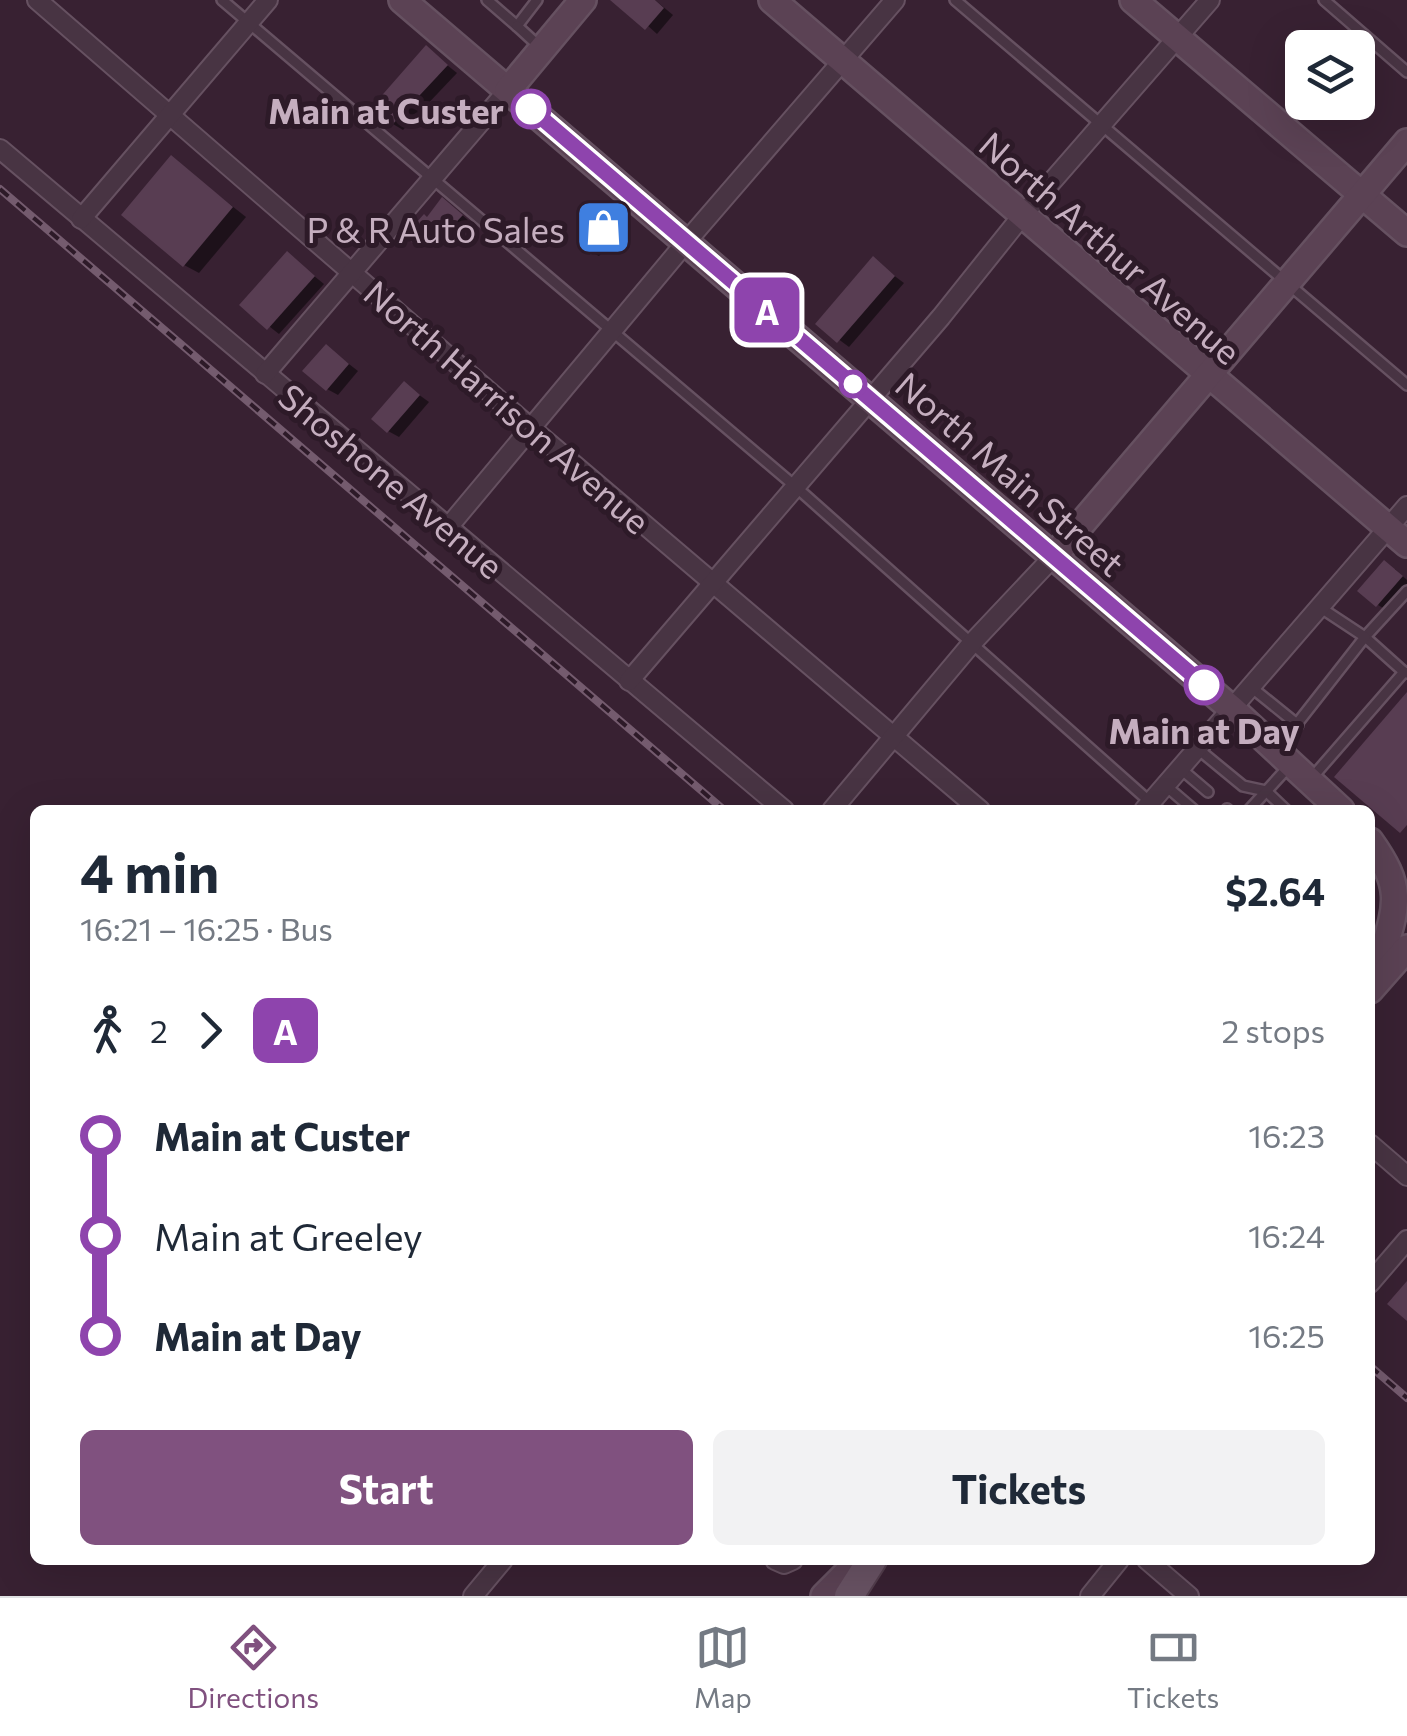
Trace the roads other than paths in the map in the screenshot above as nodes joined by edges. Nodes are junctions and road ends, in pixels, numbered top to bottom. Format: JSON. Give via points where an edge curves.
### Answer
{"nodes":[{"id":1,"x":36,"y":0,"type":"edge"},
{"id":2,"x":222,"y":0,"type":"edge"},
{"id":3,"x":268,"y":0,"type":"edge"},
{"id":4,"x":402,"y":0,"type":"edge"},
{"id":5,"x":487,"y":0,"type":"edge"},
{"id":6,"x":537,"y":0,"type":"edge"},
{"id":7,"x":583,"y":0,"type":"edge"},
{"id":8,"x":772,"y":0,"type":"edge"},
{"id":9,"x":895,"y":0,"type":"edge"},
{"id":10,"x":956,"y":0,"type":"edge"},
{"id":11,"x":1133,"y":0,"type":"edge"},
{"id":12,"x":1210,"y":0,"type":"edge"},
{"id":13,"x":1324,"y":0,"type":"edge"},
{"id":14,"x":249,"y":22,"type":"junction"},
{"id":15,"x":517,"y":26,"type":"junction"},
{"id":16,"x":1177,"y":38,"type":"junction"},
{"id":17,"x":542,"y":49,"type":"junction"},
{"id":18,"x":842,"y":62,"type":"junction"},
{"id":19,"x":1407,"y":72,"type":"edge"},
{"id":20,"x":508,"y":90,"type":"junction"},
{"id":21,"x":170,"y":114,"type":"junction"},
{"id":22,"x":1103,"y":126,"type":"junction"},
{"id":23,"x":1407,"y":142,"type":"edge"},
{"id":24,"x":0,"y":149,"type":"edge"},
{"id":25,"x":434,"y":178,"type":"junction"},
{"id":26,"x":1362,"y":194,"type":"junction"},
{"id":27,"x":1022,"y":217,"type":"junction"},
{"id":28,"x":81,"y":219,"type":"junction"},
{"id":29,"x":1407,"y":233,"type":"edge"},
{"id":30,"x":687,"y":241,"type":"junction"},
{"id":31,"x":351,"y":272,"type":"junction"},
{"id":32,"x":1286,"y":282,"type":"junction"},
{"id":33,"x":612,"y":334,"type":"junction"},
{"id":34,"x":265,"y":374,"type":"junction"},
{"id":35,"x":1206,"y":374,"type":"junction"},
{"id":36,"x":1407,"y":385,"type":"edge"},
{"id":37,"x":869,"y":398,"type":"junction"},
{"id":38,"x":531,"y":428,"type":"junction"},
{"id":39,"x":796,"y":487,"type":"junction"},
{"id":40,"x":1407,"y":506,"type":"edge"},
{"id":41,"x":450,"y":526,"type":"junction"},
{"id":42,"x":1397,"y":536,"type":"edge"},
{"id":43,"x":1054,"y":556,"type":"junction"},
{"id":44,"x":713,"y":581,"type":"junction"},
{"id":45,"x":1407,"y":591,"type":"edge"},
{"id":46,"x":1320,"y":607,"type":"junction"},
{"id":47,"x":1365,"y":637,"type":"junction"},
{"id":48,"x":972,"y":643,"type":"junction"},
{"id":49,"x":1405,"y":672,"type":"edge"},
{"id":50,"x":630,"y":681,"type":"junction"},
{"id":51,"x":1251,"y":687,"type":"junction"},
{"id":52,"x":1232,"y":709,"type":"junction"},
{"id":53,"x":1298,"y":725,"type":"junction"},
{"id":54,"x":894,"y":736,"type":"junction"},
{"id":55,"x":1198,"y":749,"type":"junction"},
{"id":56,"x":1293,"y":765,"type":"junction"},
{"id":57,"x":1181,"y":768,"type":"junction"},
{"id":58,"x":1166,"y":786,"type":"junction"},
{"id":59,"x":1266,"y":791,"type":"junction"},
{"id":60,"x":1208,"y":792,"type":"dead end"},
{"id":61,"x":778,"y":805,"type":"edge"},
{"id":62,"x":836,"y":805,"type":"edge"},
{"id":63,"x":974,"y":805,"type":"edge"},
{"id":64,"x":1148,"y":805,"type":"edge"},
{"id":65,"x":1153,"y":805,"type":"edge"},
{"id":66,"x":1188,"y":805,"type":"edge"},
{"id":67,"x":1253,"y":805,"type":"edge"},
{"id":68,"x":1281,"y":805,"type":"edge"},
{"id":69,"x":1336,"y":805,"type":"edge"},
{"id":70,"x":1375,"y":842,"type":"edge"},
{"id":71,"x":1375,"y":846,"type":"edge"},
{"id":72,"x":1407,"y":864,"type":"edge"},
{"id":73,"x":1407,"y":921,"type":"edge"},
{"id":74,"x":1393,"y":956,"type":"edge"},
{"id":75,"x":1375,"y":983,"type":"edge"},
{"id":76,"x":1375,"y":1148,"type":"edge"},
{"id":77,"x":1407,"y":1176,"type":"edge"},
{"id":78,"x":1407,"y":1240,"type":"edge"},
{"id":79,"x":1375,"y":1277,"type":"edge"},
{"id":80,"x":500,"y":1565,"type":"edge"},
{"id":81,"x":855,"y":1565,"type":"edge"},
{"id":82,"x":869,"y":1565,"type":"edge"},
{"id":83,"x":1116,"y":1565,"type":"edge"},
{"id":84,"x":1153,"y":1565,"type":"edge"},
{"id":85,"x":472,"y":1596,"type":"edge"},
{"id":86,"x":824,"y":1596,"type":"edge"},
{"id":87,"x":849,"y":1596,"type":"edge"},
{"id":88,"x":1090,"y":1596,"type":"edge"},
{"id":89,"x":1188,"y":1596,"type":"edge"}],
"edges":[{"from":1,"to":21,"type":"street","name":"North Harrison Avenue"},
{"from":2,"to":14,"type":"lane"},
{"from":3,"to":14,"type":"street"},
{"from":4,"to":20,"type":"main road","name":"North Main Street"},
{"from":5,"to":15,"type":"lane"},
{"from":6,"to":15,"type":"lane"},
{"from":7,"to":17,"type":"main road"},
{"from":8,"to":18,"type":"main road","name":"North Arthur Avenue"},
{"from":9,"to":18,"type":"street"},
{"from":10,"to":22,"type":"lane"},
{"from":11,"to":16,"type":"main road"},
{"from":12,"to":16,"type":"street"},
{"from":13,"to":19,"type":"lane"},
{"from":14,"to":21,"type":"street"},
{"from":14,"to":25,"type":"lane"},
{"from":15,"to":17,"type":"lane"},
{"from":16,"to":22,"type":"street"},
{"from":16,"to":26,"type":"main road"},
{"from":17,"to":20,"type":"main road"},
{"from":18,"to":27,"type":"main road","name":"North Arthur Avenue"},
{"from":18,"to":30,"type":"street"},
{"from":20,"to":25,"type":"street"},
{"from":20,"to":30,"type":"main road","name":"North Main Street"},
{"from":21,"to":28,"type":"street"},
{"from":21,"to":31,"type":"street","name":"North Harrison Avenue"},
{"from":22,"to":27,"type":"street"},
{"from":22,"to":32,"type":"lane"},
{"from":23,"to":26,"type":"main road"},
{"from":24,"to":28,"type":"street","name":"Shoshone Avenue"},
{"from":25,"to":31,"type":"street"},
{"from":25,"to":33,"type":"lane"},
{"from":26,"to":29,"type":"main road"},
{"from":26,"to":32,"type":"main road"},
{"from":27,"to":35,"type":"main road","name":"North Arthur Avenue"},
{"from":27,"to":37,"type":"street"},
{"from":28,"to":34,"type":"street","name":"Shoshone Avenue"},
{"from":30,"to":33,"type":"street"},
{"from":30,"to":37,"type":"main road","name":"North Main Street"},
{"from":31,"to":34,"type":"street"},
{"from":31,"to":38,"type":"street","name":"North Harrison Avenue"},
{"from":32,"to":35,"type":"main road"},
{"from":32,"to":36,"type":"lane"},
{"from":33,"to":38,"type":"street"},
{"from":33,"to":39,"type":"lane"},
{"from":34,"to":41,"type":"street","name":"Shoshone Avenue"},
{"from":35,"to":42,"type":"main road","name":"North Arthur Avenue"},
{"from":35,"to":43,"type":"main road"},
{"from":37,"to":39,"type":"street"},
{"from":37,"to":43,"type":"main road","name":"North Main Street"},
{"from":38,"to":41,"type":"street"},
{"from":38,"to":44,"type":"street","name":"North Harrison Avenue"},
{"from":39,"to":44,"type":"street"},
{"from":39,"to":48,"type":"lane"},
{"from":40,"to":42,"type":"street"},
{"from":41,"to":50,"type":"street","name":"Shoshone Avenue"},
{"from":42,"to":46,"type":"street"},
{"from":43,"to":48,"type":"street"},
{"from":43,"to":52,"type":"main road","name":"North Main Street"},
{"from":44,"to":50,"type":"street"},
{"from":44,"to":54,"type":"street","name":"North Harrison Avenue"},
{"from":45,"to":47,"type":"lane"},
{"from":46,"to":47,"type":"lane"},
{"from":46,"to":51,"type":"street"},
{"from":47,"to":49,"type":"lane"},
{"from":47,"to":53,"type":"lane"},
{"from":48,"to":54,"type":"street"},
{"from":48,"to":64,"type":"lane"},
{"from":49,"to":56,"type":"lane"},
{"from":50,"to":61,"type":"street","name":"Shoshone Avenue"},
{"from":51,"to":52,"type":"street"},
{"from":51,"to":53,"type":"lane"},
{"from":52,"to":55,"type":"street"},
{"from":52,"to":56,"type":"main road","name":"North Main Street"},
{"from":53,"to":56,"type":"lane"},
{"from":54,"to":62,"type":"street"},
{"from":54,"to":63,"type":"street","name":"North Harrison Avenue"},
{"from":55,"to":57,"type":"street"},
{"from":55,"to":59,"type":"lane","via":[[1243,786]]},
{"from":56,"to":59,"type":"lane"},
{"from":56,"to":69,"type":"main road","name":"North Main Street"},
{"from":57,"to":58,"type":"street"},
{"from":57,"to":60,"type":"lane"},
{"from":58,"to":65,"type":"street"},
{"from":58,"to":66,"type":"lane"},
{"from":59,"to":67,"type":"lane"},
{"from":59,"to":68,"type":"lane"},
{"from":70,"to":72,"type":"main road"},
{"from":71,"to":74,"type":"main road","via":[[1396,886]]},
{"from":73,"to":74,"type":"main road"},
{"from":74,"to":75,"type":"main road"},
{"from":76,"to":77,"type":"street"},
{"from":78,"to":79,"type":"street"},
{"from":80,"to":85,"type":"street"},
{"from":81,"to":86,"type":"main road"},
{"from":82,"to":87,"type":"main road"},
{"from":83,"to":88,"type":"street"},
{"from":84,"to":89,"type":"street"}]}
